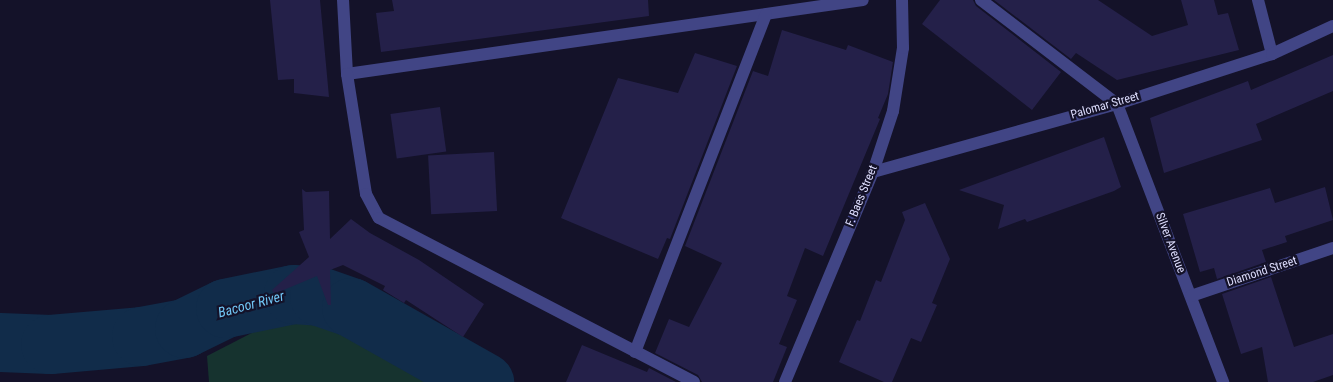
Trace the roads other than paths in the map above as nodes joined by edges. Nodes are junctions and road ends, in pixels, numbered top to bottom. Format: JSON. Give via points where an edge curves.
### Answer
{"nodes":[{"id":1,"x":343,"y":0,"type":"edge"},
{"id":2,"x":863,"y":0,"type":"edge"},
{"id":3,"x":902,"y":0,"type":"edge"},
{"id":4,"x":981,"y":0,"type":"edge"},
{"id":5,"x":1258,"y":0,"type":"edge"},
{"id":6,"x":766,"y":14,"type":"junction"},
{"id":7,"x":1333,"y":26,"type":"edge"},
{"id":8,"x":1272,"y":54,"type":"junction"},
{"id":9,"x":347,"y":74,"type":"junction"},
{"id":10,"x":1117,"y":104,"type":"junction"},
{"id":11,"x":873,"y":172,"type":"junction"},
{"id":12,"x":1333,"y":248,"type":"edge"},
{"id":13,"x":1191,"y":296,"type":"junction"},
{"id":14,"x":635,"y":352,"type":"junction"},
{"id":15,"x":694,"y":382,"type":"edge"},
{"id":16,"x":785,"y":382,"type":"edge"},
{"id":17,"x":1224,"y":382,"type":"edge"}],
"edges":[{"from":1,"to":9,"type":"street"},
{"from":2,"to":6,"type":"street"},
{"from":3,"to":11,"type":"street","name":"F. Baes Street","via":[[903,48],[893,111]]},
{"from":4,"to":10,"type":"street"},
{"from":5,"to":8,"type":"street"},
{"from":6,"to":9,"type":"street"},
{"from":6,"to":14,"type":"street"},
{"from":7,"to":8,"type":"street","name":"Palomar Street"},
{"from":8,"to":10,"type":"street","name":"Palomar Street"},
{"from":9,"to":14,"type":"street","via":[[366,194],[378,218]]},
{"from":10,"to":11,"type":"street","name":"Palomar Street"},
{"from":10,"to":13,"type":"street","name":"Silver Avenue"},
{"from":11,"to":16,"type":"street","name":"F. Baes Street"},
{"from":12,"to":13,"type":"street","name":"Diamond Street"},
{"from":13,"to":17,"type":"street","name":"Silver Avenue"},
{"from":14,"to":15,"type":"street"}]}
